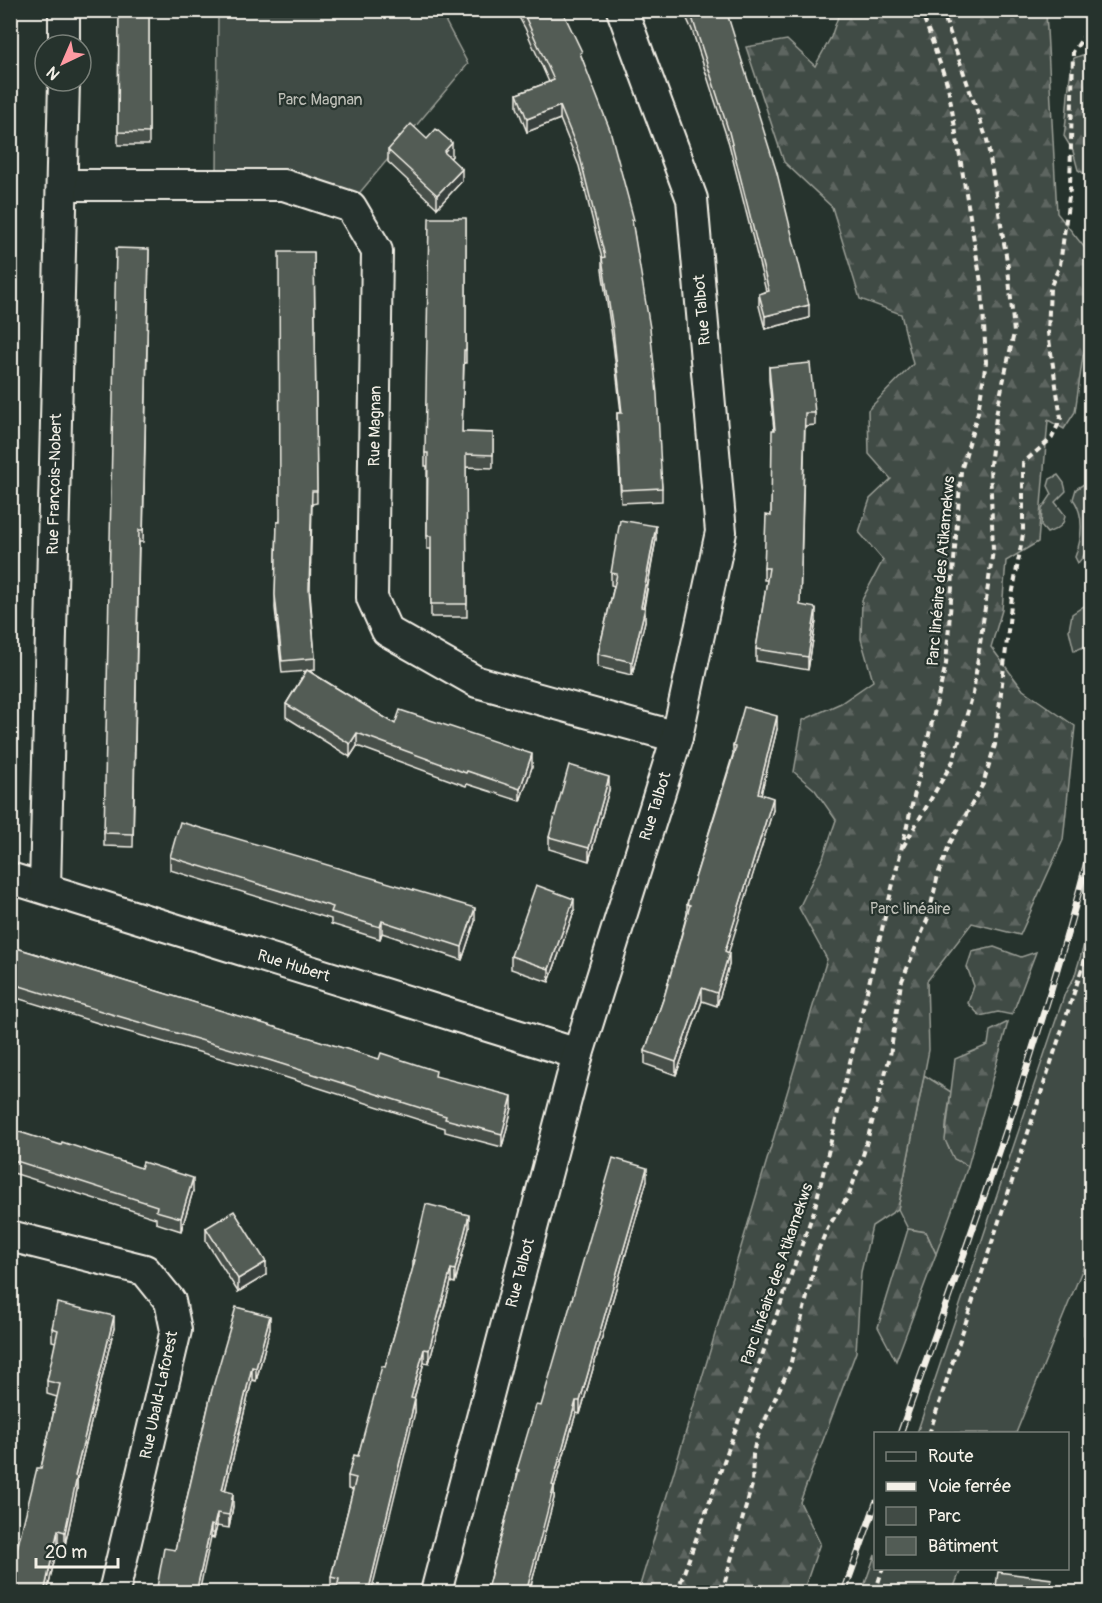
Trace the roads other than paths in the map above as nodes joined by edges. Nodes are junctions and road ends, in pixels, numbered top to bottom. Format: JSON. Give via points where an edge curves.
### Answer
{"nodes":[{"id":1,"x":64,"y":10,"type":"edge"},
{"id":2,"x":622,"y":10,"type":"edge"},
{"id":3,"x":64,"y":33,"type":"edge"},
{"id":4,"x":64,"y":93,"type":"edge"},
{"id":5,"x":63,"y":185,"type":"junction"},
{"id":6,"x":677,"y":737,"type":"junction"},
{"id":7,"x":10,"y":878,"type":"edge"},
{"id":8,"x":45,"y":888,"type":"junction"},
{"id":9,"x":579,"y":1054,"type":"junction"},
{"id":10,"x":10,"y":1236,"type":"edge"},
{"id":11,"x":114,"y":1593,"type":"edge"},
{"id":12,"x":436,"y":1593,"type":"edge"}],
"edges":[{"from":1,"to":3,"type":"street"},
{"from":2,"to":6,"type":"street","name":"Rue Talbot","via":[[692,199],[720,520]]},
{"from":4,"to":5,"type":"street","name":"Rue François-Nobert"},
{"from":5,"to":6,"type":"street","name":"Rue Magnan","via":[[284,185],[351,207],[377,251],[372,598],[387,631],[477,682]]},
{"from":5,"to":8,"type":"street","name":"Rue François-Nobert"},
{"from":6,"to":9,"type":"street","name":"Rue Talbot"},
{"from":7,"to":8,"type":"street","name":"Rue Hubert"},
{"from":8,"to":9,"type":"street","name":"Rue Hubert"},
{"from":9,"to":12,"type":"street","name":"Rue Talbot"},
{"from":10,"to":11,"type":"street","name":"Rue Ubald-Laforest","via":[[145,1270],[170,1301],[176,1330]]}]}
